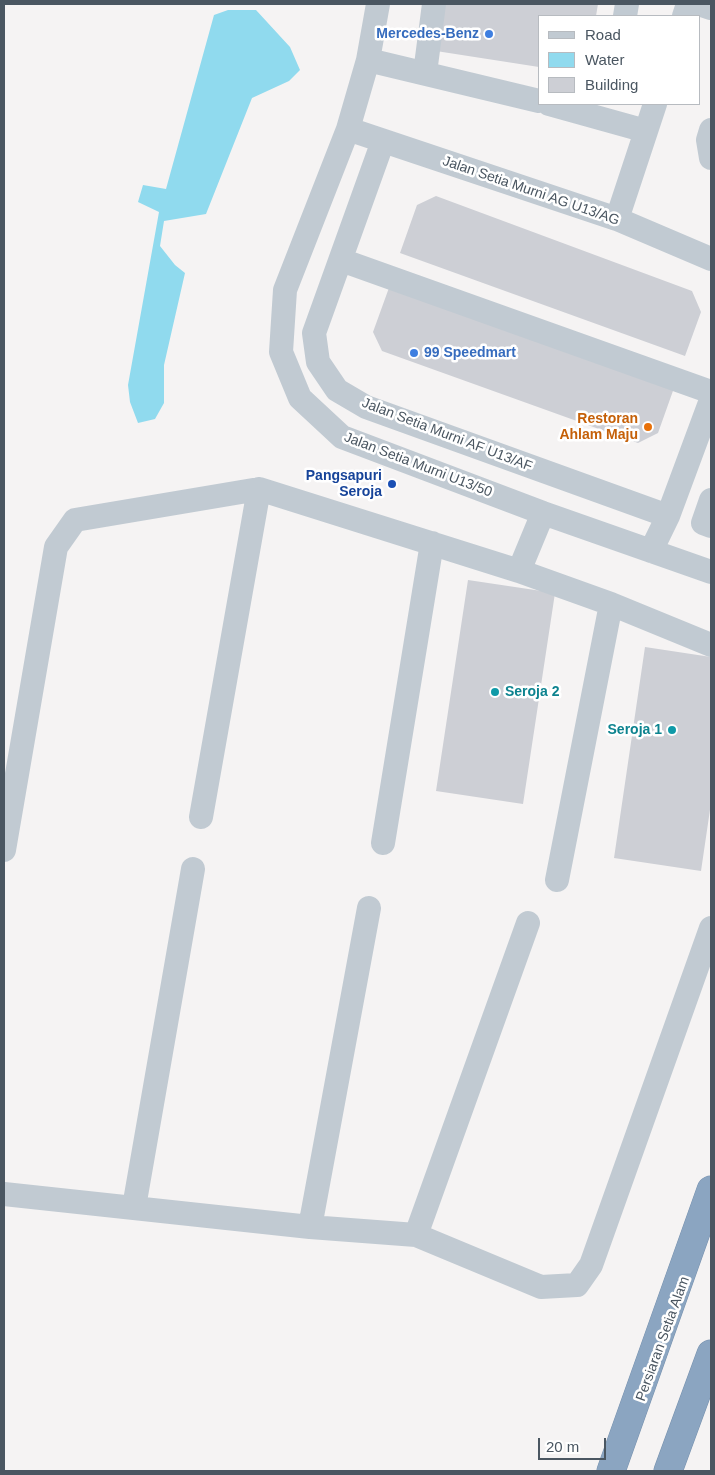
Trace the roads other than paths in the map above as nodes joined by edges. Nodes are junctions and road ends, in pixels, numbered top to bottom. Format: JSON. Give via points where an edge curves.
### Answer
{"nodes":[{"id":1,"x":378,"y":4,"type":"edge"},
{"id":2,"x":434,"y":4,"type":"edge"},
{"id":3,"x":699,"y":4,"type":"edge"},
{"id":4,"x":711,"y":8,"type":"edge"},
{"id":5,"x":368,"y":60,"type":"junction"},
{"id":6,"x":424,"y":72,"type":"junction"},
{"id":7,"x":538,"y":101,"type":"edge"},
{"id":8,"x":557,"y":105,"type":"edge"},
{"id":9,"x":655,"y":105,"type":"edge"},
{"id":10,"x":605,"y":111,"type":"edge"},
{"id":11,"x":348,"y":129,"type":"junction"},
{"id":12,"x":711,"y":130,"type":"edge"},
{"id":13,"x":646,"y":131,"type":"junction"},
{"id":14,"x":383,"y":141,"type":"junction"},
{"id":15,"x":711,"y":158,"type":"edge"},
{"id":16,"x":617,"y":220,"type":"junction"},
{"id":17,"x":711,"y":259,"type":"edge"},
{"id":18,"x":341,"y":260,"type":"junction"},
{"id":19,"x":711,"y":392,"type":"edge"},
{"id":20,"x":711,"y":400,"type":"edge"},
{"id":21,"x":259,"y":489,"type":"junction"},
{"id":22,"x":711,"y":500,"type":"edge"},
{"id":23,"x":543,"y":513,"type":"junction"},
{"id":24,"x":668,"y":516,"type":"junction"},
{"id":25,"x":711,"y":526,"type":"edge"},
{"id":26,"x":432,"y":543,"type":"junction"},
{"id":27,"x":651,"y":551,"type":"junction"},
{"id":28,"x":519,"y":571,"type":"junction"},
{"id":29,"x":711,"y":572,"type":"edge"},
{"id":30,"x":611,"y":604,"type":"junction"},
{"id":31,"x":711,"y":645,"type":"edge"},
{"id":32,"x":201,"y":817,"type":"dead end"},
{"id":33,"x":382,"y":843,"type":"dead end"},
{"id":34,"x":4,"y":850,"type":"edge"},
{"id":35,"x":193,"y":870,"type":"dead end"},
{"id":36,"x":557,"y":880,"type":"dead end"},
{"id":37,"x":369,"y":908,"type":"dead end"},
{"id":38,"x":528,"y":922,"type":"dead end"},
{"id":39,"x":711,"y":928,"type":"edge"},
{"id":40,"x":711,"y":1190,"type":"edge"},
{"id":41,"x":4,"y":1194,"type":"edge"},
{"id":42,"x":134,"y":1207,"type":"junction"},
{"id":43,"x":711,"y":1207,"type":"edge"},
{"id":44,"x":310,"y":1227,"type":"junction"},
{"id":45,"x":416,"y":1235,"type":"junction"},
{"id":46,"x":711,"y":1354,"type":"edge"},
{"id":47,"x":611,"y":1471,"type":"edge"},
{"id":48,"x":616,"y":1471,"type":"edge"},
{"id":49,"x":668,"y":1471,"type":"edge"}],
"edges":[{"from":1,"to":5,"type":"street","name":"Jalan Setia Murni U13/50"},
{"from":2,"to":6,"type":"street"},
{"from":3,"to":4,"type":"street"},
{"from":5,"to":6,"type":"street"},
{"from":5,"to":11,"type":"street","name":"Jalan Setia Murni U13/50"},
{"from":6,"to":7,"type":"street"},
{"from":8,"to":10,"type":"street"},
{"from":9,"to":13,"type":"street"},
{"from":10,"to":13,"type":"street"},
{"from":11,"to":14,"type":"street","name":"Jalan Setia Murni AG U13/AG"},
{"from":11,"to":23,"type":"street","name":"Jalan Setia Murni U13/50","via":[[285,290],[281,352],[300,398],[342,437]]},
{"from":12,"to":15,"type":"street","via":[[708,140]]},
{"from":13,"to":16,"type":"street"},
{"from":14,"to":16,"type":"street","name":"Jalan Setia Murni AG U13/AG"},
{"from":14,"to":18,"type":"street","name":"Jalan Setia Murni AF U13/AF"},
{"from":16,"to":17,"type":"street","name":"Jalan Setia Murni AG U13/AG"},
{"from":18,"to":19,"type":"street"},
{"from":18,"to":24,"type":"street","name":"Jalan Setia Murni AF U13/AF","via":[[314,333],[318,362],[337,390],[366,407]]},
{"from":20,"to":24,"type":"street"},
{"from":21,"to":26,"type":"street"},
{"from":21,"to":32,"type":"street"},
{"from":21,"to":34,"type":"street","via":[[75,520],[56,547]]},
{"from":22,"to":25,"type":"street","via":[[703,523]]},
{"from":23,"to":27,"type":"street","name":"Jalan Setia Murni U13/50"},
{"from":23,"to":28,"type":"street"},
{"from":24,"to":27,"type":"street"},
{"from":26,"to":28,"type":"street"},
{"from":26,"to":33,"type":"street"},
{"from":27,"to":29,"type":"street","name":"Jalan Setia Murni U13/50"},
{"from":28,"to":30,"type":"street"},
{"from":30,"to":31,"type":"street"},
{"from":30,"to":36,"type":"street"},
{"from":35,"to":42,"type":"street"},
{"from":37,"to":44,"type":"street"},
{"from":38,"to":45,"type":"street"},
{"from":39,"to":45,"type":"street","via":[[592,1265],[577,1285],[541,1287]]},
{"from":40,"to":47,"type":"highway"},
{"from":41,"to":42,"type":"street"},
{"from":42,"to":44,"type":"street"},
{"from":43,"to":48,"type":"highway","name":"Persiaran Setia Alam"},
{"from":44,"to":45,"type":"street"},
{"from":46,"to":49,"type":"highway"}]}
